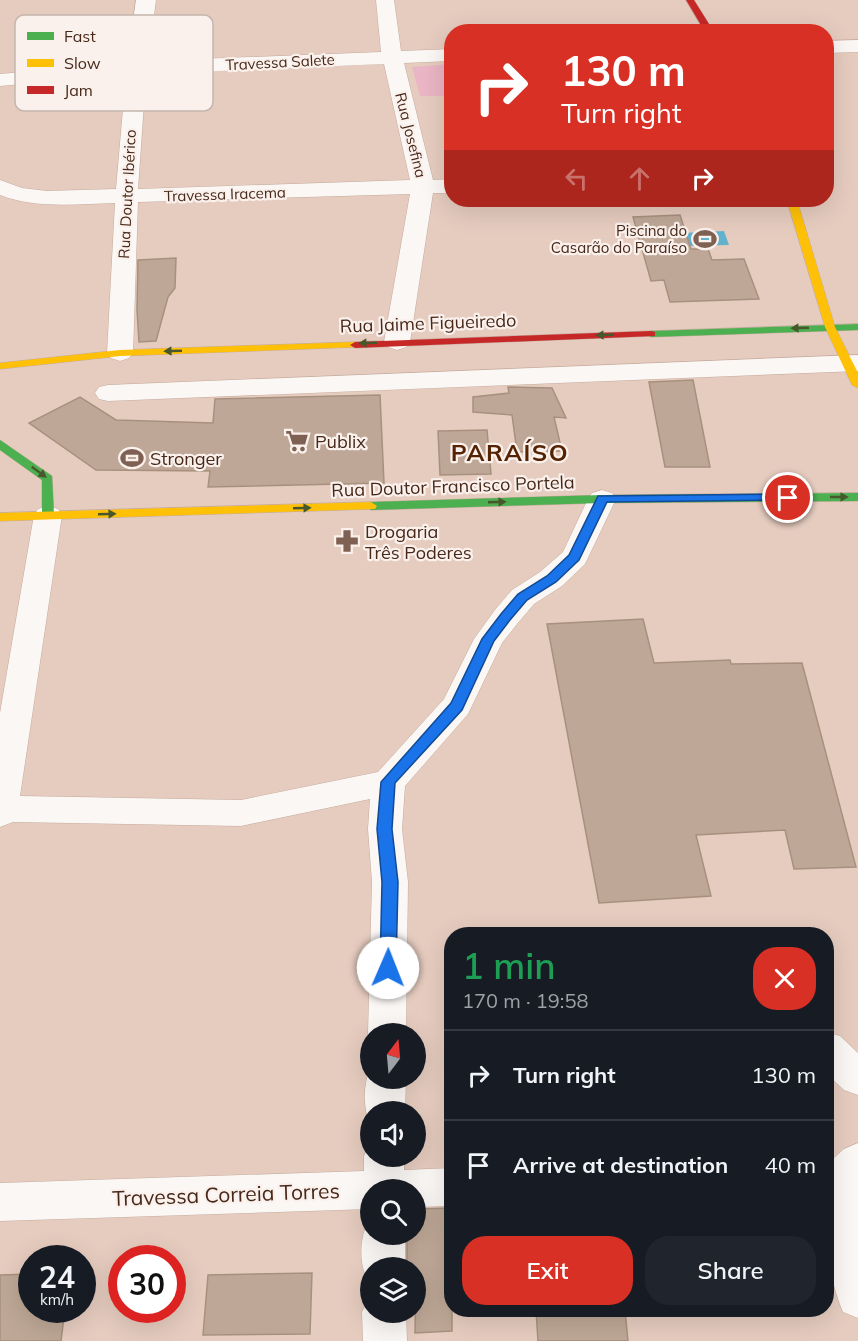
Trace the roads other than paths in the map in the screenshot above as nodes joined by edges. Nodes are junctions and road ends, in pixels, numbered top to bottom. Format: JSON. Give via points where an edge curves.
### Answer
{"nodes":[{"id":1,"x":146,"y":0,"type":"edge"},
{"id":2,"x":385,"y":0,"type":"edge"},
{"id":3,"x":690,"y":0,"type":"edge"},
{"id":4,"x":144,"y":15,"type":"edge"},
{"id":5,"x":705,"y":24,"type":"edge"},
{"id":6,"x":858,"y":46,"type":"edge"},
{"id":7,"x":834,"y":47,"type":"edge"},
{"id":8,"x":444,"y":55,"type":"edge"},
{"id":9,"x":392,"y":57,"type":"junction"},
{"id":10,"x":213,"y":65,"type":"edge"},
{"id":11,"x":15,"y":79,"type":"edge"},
{"id":12,"x":0,"y":80,"type":"edge"},
{"id":13,"x":132,"y":111,"type":"edge"},
{"id":14,"x":423,"y":186,"type":"junction"},
{"id":15,"x":444,"y":186,"type":"edge"},
{"id":16,"x":0,"y":188,"type":"edge"},
{"id":17,"x":126,"y":197,"type":"junction"},
{"id":18,"x":794,"y":207,"type":"edge"},
{"id":19,"x":830,"y":327,"type":"junction"},
{"id":20,"x":858,"y":327,"type":"edge"},
{"id":21,"x":397,"y":342,"type":"junction"},
{"id":22,"x":120,"y":353,"type":"junction"},
{"id":23,"x":0,"y":366,"type":"edge"},
{"id":24,"x":855,"y":371,"type":"edge"},
{"id":25,"x":108,"y":393,"type":"dead end"},
{"id":26,"x":0,"y":444,"type":"edge"},
{"id":27,"x":858,"y":497,"type":"edge"},
{"id":28,"x":602,"y":499,"type":"junction"},
{"id":29,"x":48,"y":515,"type":"junction"},
{"id":30,"x":0,"y":517,"type":"edge"},
{"id":31,"x":388,"y":782,"type":"junction"},
{"id":32,"x":0,"y":810,"type":"edge"},
{"id":33,"x":387,"y":1023,"type":"edge"},
{"id":34,"x":834,"y":1056,"type":"edge"},
{"id":35,"x":858,"y":1078,"type":"edge"},
{"id":36,"x":841,"y":1175,"type":"edge"},
{"id":37,"x":384,"y":1178,"type":"edge"},
{"id":38,"x":444,"y":1187,"type":"edge"},
{"id":39,"x":0,"y":1202,"type":"edge"},
{"id":40,"x":858,"y":1297,"type":"edge"},
{"id":41,"x":384,"y":1323,"type":"edge"},
{"id":42,"x":385,"y":1341,"type":"edge"}],
"edges":[{"from":1,"to":4,"type":"street","name":"Rua Doutor Ibérico"},
{"from":2,"to":9,"type":"street","name":"Rua Josefina"},
{"from":3,"to":5,"type":"main road"},
{"from":6,"to":7,"type":"street"},
{"from":8,"to":9,"type":"street","name":"Travessa Salete"},
{"from":9,"to":10,"type":"street","name":"Travessa Salete"},
{"from":9,"to":14,"type":"street","name":"Rua Josefina"},
{"from":11,"to":12,"type":"street","name":"Travessa Salete"},
{"from":13,"to":17,"type":"street","name":"Rua Doutor Ibérico"},
{"from":14,"to":15,"type":"street","name":"Travessa Iracema"},
{"from":14,"to":17,"type":"street","name":"Travessa Iracema"},
{"from":14,"to":21,"type":"street","name":"Rua Josefina"},
{"from":16,"to":17,"type":"street","name":"Travessa Iracema","via":[[47,198]]},
{"from":17,"to":22,"type":"street","name":"Rua Doutor Ibérico"},
{"from":18,"to":19,"type":"main road"},
{"from":19,"to":20,"type":"main road","name":"Rua Jaime Figueiredo"},
{"from":19,"to":21,"type":"main road","name":"Rua Jaime Figueiredo","one_way":true},
{"from":19,"to":24,"type":"main road"},
{"from":21,"to":22,"type":"main road","name":"Rua Jaime Figueiredo","one_way":true},
{"from":22,"to":23,"type":"main road","name":"Rua Jaime Figueiredo"},
{"from":24,"to":25,"type":"street"},
{"from":26,"to":29,"type":"main road","one_way":true,"via":[[48,478]]},
{"from":28,"to":27,"type":"main road","name":"Rua Doutor Francisco Portela","one_way":true},
{"from":29,"to":28,"type":"main road","name":"Rua Doutor Francisco Portela","one_way":true},
{"from":28,"to":31,"type":"street","via":[[575,557],[551,579],[522,597],[489,639],[457,706]]},
{"from":29,"to":30,"type":"main road","name":"Rua Doutor Francisco Portela"},
{"from":29,"to":32,"type":"street"},
{"from":31,"to":32,"type":"street","via":[[240,813]]},
{"from":31,"to":33,"type":"street"},
{"from":34,"to":35,"type":"street"},
{"from":36,"to":40,"type":"street"},
{"from":37,"to":38,"type":"street","name":"Travessa Correia Torres"},
{"from":37,"to":39,"type":"street","name":"Travessa Correia Torres"},
{"from":41,"to":42,"type":"street"}]}
